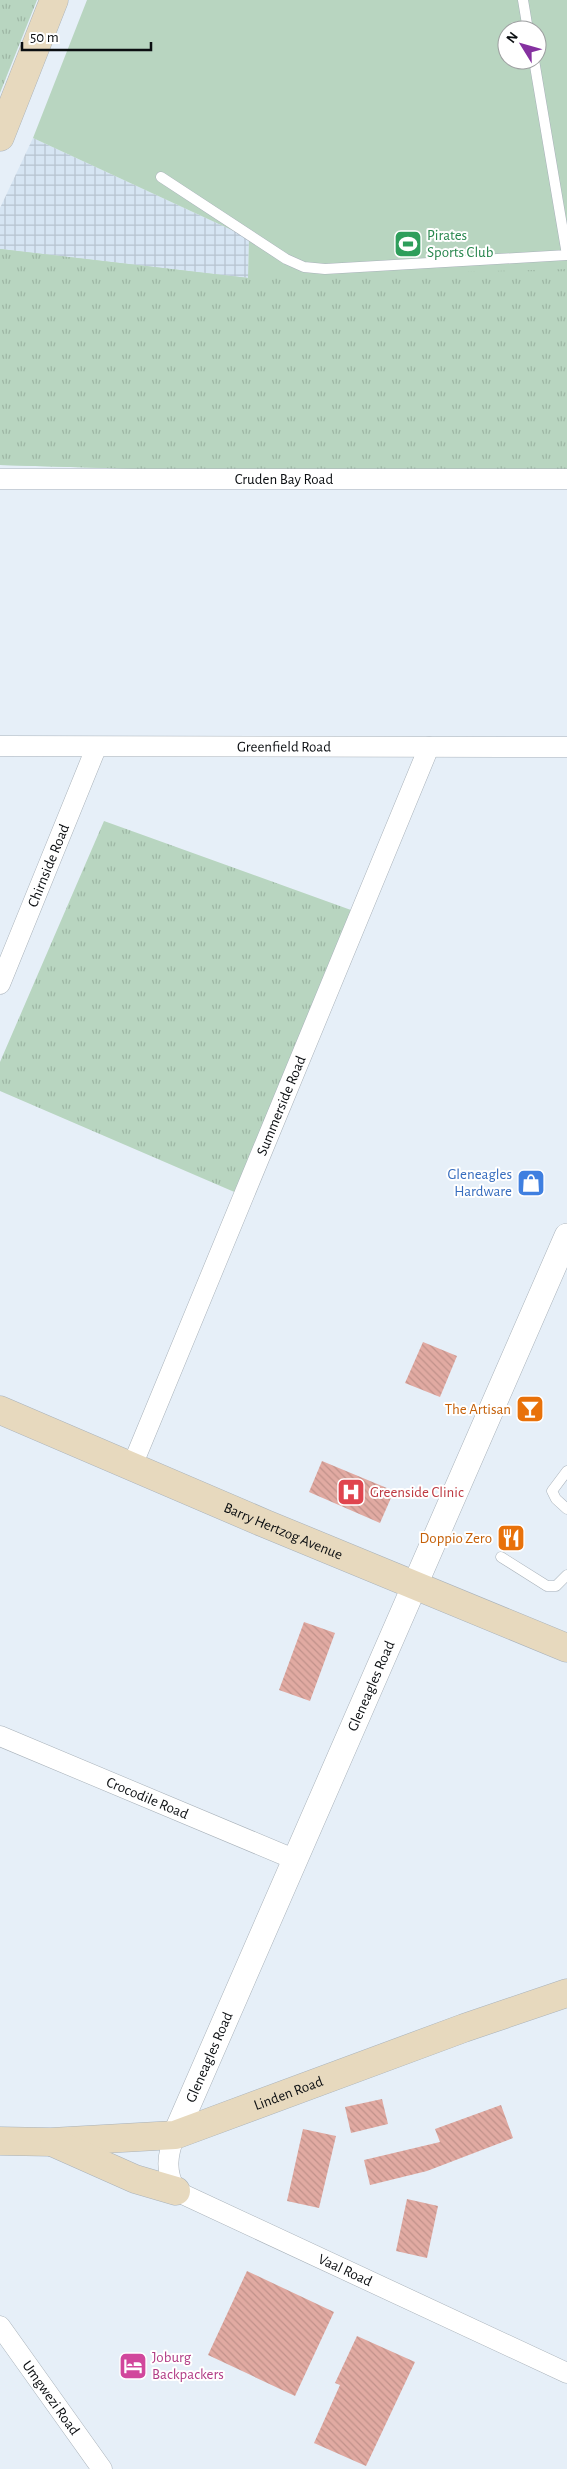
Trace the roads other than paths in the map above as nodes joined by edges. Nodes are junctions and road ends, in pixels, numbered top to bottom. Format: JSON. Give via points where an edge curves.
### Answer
{"nodes":[{"id":1,"x":54,"y":0,"type":"edge"},
{"id":2,"x":523,"y":0,"type":"edge"},
{"id":3,"x":526,"y":20,"type":"edge"},
{"id":4,"x":536,"y":70,"type":"edge"},
{"id":5,"x":0,"y":137,"type":"edge"},
{"id":6,"x":161,"y":177,"type":"dead end"},
{"id":7,"x":567,"y":255,"type":"edge"},
{"id":8,"x":0,"y":479,"type":"edge"},
{"id":9,"x":567,"y":479,"type":"edge"},
{"id":10,"x":0,"y":746,"type":"edge"},
{"id":11,"x":429,"y":746,"type":"junction"},
{"id":12,"x":567,"y":746,"type":"edge"},
{"id":13,"x":96,"y":748,"type":"junction"},
{"id":14,"x":0,"y":984,"type":"edge"},
{"id":15,"x":567,"y":1236,"type":"edge"},
{"id":16,"x":0,"y":1410,"type":"edge"},
{"id":17,"x":132,"y":1466,"type":"junction"},
{"id":18,"x":567,"y":1471,"type":"edge"},
{"id":19,"x":567,"y":1509,"type":"edge"},
{"id":20,"x":501,"y":1557,"type":"dead end"},
{"id":21,"x":567,"y":1575,"type":"edge"},
{"id":22,"x":414,"y":1584,"type":"junction"},
{"id":23,"x":567,"y":1648,"type":"edge"},
{"id":24,"x":0,"y":1736,"type":"edge"},
{"id":25,"x":296,"y":1860,"type":"junction"},
{"id":26,"x":567,"y":1993,"type":"edge"},
{"id":27,"x":175,"y":2135,"type":"junction"},
{"id":28,"x":0,"y":2141,"type":"edge"},
{"id":29,"x":52,"y":2142,"type":"junction"},
{"id":30,"x":176,"y":2191,"type":"junction"},
{"id":31,"x":0,"y":2326,"type":"edge"},
{"id":32,"x":567,"y":2373,"type":"edge"},
{"id":33,"x":102,"y":2469,"type":"edge"}],
"edges":[{"from":1,"to":5,"type":"main road"},
{"from":2,"to":3,"type":"lane"},
{"from":4,"to":7,"type":"lane"},
{"from":6,"to":7,"type":"lane","via":[[286,259],[304,267],[324,269]]},
{"from":8,"to":9,"type":"street","name":"Cruden Bay Road"},
{"from":10,"to":13,"type":"street","name":"Greenfield Road"},
{"from":11,"to":12,"type":"street","name":"Greenfield Road"},
{"from":11,"to":13,"type":"street","name":"Greenfield Road"},
{"from":11,"to":17,"type":"street","name":"Summerside Road"},
{"from":13,"to":14,"type":"street","name":"Chirnside Road"},
{"from":15,"to":22,"type":"street","name":"Gleneagles Road"},
{"from":16,"to":17,"type":"main road","name":"Barry Hertzog Avenue"},
{"from":17,"to":22,"type":"main road","name":"Barry Hertzog Avenue"},
{"from":18,"to":19,"type":"lane","via":[[552,1491]]},
{"from":20,"to":21,"type":"lane","via":[[547,1586],[556,1586]]},
{"from":22,"to":23,"type":"main road","name":"Barry Hertzog Avenue"},
{"from":22,"to":25,"type":"street","name":"Gleneagles Road"},
{"from":24,"to":25,"type":"street","name":"Crocodile Road"},
{"from":25,"to":27,"type":"street","name":"Gleneagles Road"},
{"from":26,"to":27,"type":"main road","name":"Linden Road"},
{"from":27,"to":29,"type":"main road","name":"Linden Road"},
{"from":27,"to":30,"type":"street","via":[[168,2162]]},
{"from":28,"to":29,"type":"main road","name":"Linden Road"},
{"from":29,"to":30,"type":"main road","via":[[135,2179]]},
{"from":30,"to":32,"type":"street","name":"Vaal Road"},
{"from":31,"to":33,"type":"street","name":"Umgwezi Road"}]}
